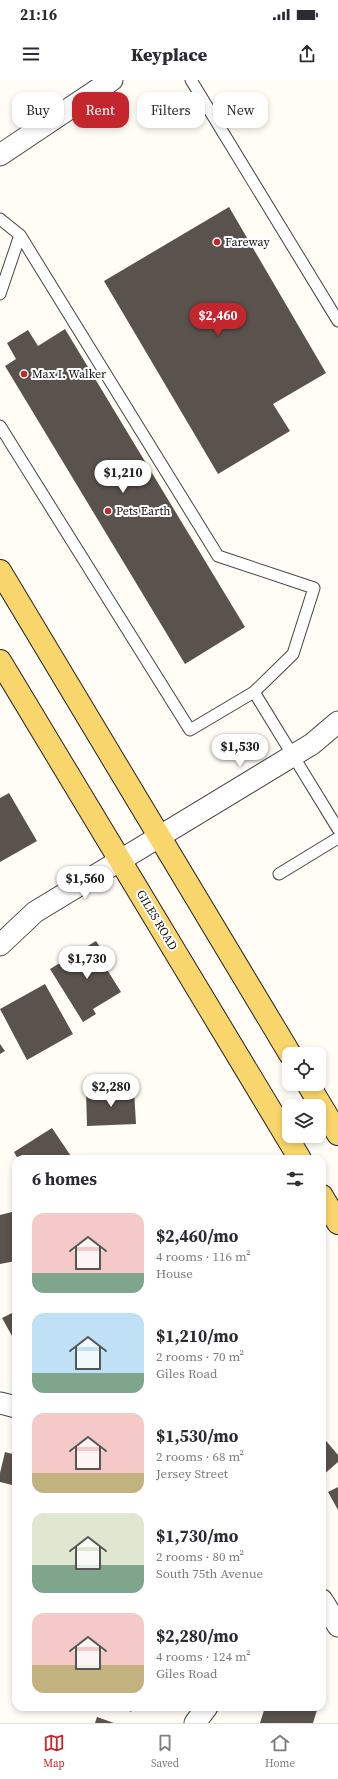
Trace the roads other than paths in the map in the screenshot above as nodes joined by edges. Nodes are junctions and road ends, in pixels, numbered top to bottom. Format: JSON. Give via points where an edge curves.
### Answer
{"nodes":[{"id":1,"x":191,"y":80,"type":"edge"},
{"id":2,"x":99,"y":83,"type":"edge"},
{"id":3,"x":0,"y":155,"type":"edge"},
{"id":4,"x":0,"y":219,"type":"edge"},
{"id":5,"x":20,"y":235,"type":"junction"},
{"id":6,"x":0,"y":294,"type":"edge"},
{"id":7,"x":338,"y":321,"type":"edge"},
{"id":8,"x":0,"y":426,"type":"edge"},
{"id":9,"x":0,"y":571,"type":"edge"},
{"id":10,"x":0,"y":662,"type":"edge"},
{"id":11,"x":254,"y":692,"type":"junction"},
{"id":12,"x":338,"y":722,"type":"edge"},
{"id":13,"x":292,"y":756,"type":"junction"},
{"id":14,"x":338,"y":829,"type":"edge"},
{"id":15,"x":160,"y":836,"type":"junction"},
{"id":16,"x":338,"y":838,"type":"edge"},
{"id":17,"x":120,"y":860,"type":"junction"},
{"id":18,"x":279,"y":874,"type":"dead end"},
{"id":19,"x":0,"y":945,"type":"edge"},
{"id":20,"x":286,"y":1047,"type":"edge"},
{"id":21,"x":312,"y":1091,"type":"edge"},
{"id":22,"x":338,"y":1134,"type":"edge"},
{"id":23,"x":298,"y":1155,"type":"edge"},
{"id":24,"x":326,"y":1203,"type":"edge"},
{"id":25,"x":338,"y":1223,"type":"edge"},
{"id":26,"x":0,"y":1403,"type":"edge"},
{"id":27,"x":12,"y":1406,"type":"edge"},
{"id":28,"x":326,"y":1606,"type":"edge"},
{"id":29,"x":338,"y":1626,"type":"edge"},
{"id":30,"x":204,"y":1711,"type":"edge"},
{"id":31,"x":195,"y":1723,"type":"edge"}],
"edges":[{"from":1,"to":7,"type":"lane"},
{"from":2,"to":3,"type":"street"},
{"from":4,"to":5,"type":"lane"},
{"from":5,"to":6,"type":"lane"},
{"from":5,"to":11,"type":"lane","via":[[218,556],[314,588],[293,654]]},
{"from":8,"to":11,"type":"lane","via":[[190,730]]},
{"from":9,"to":15,"type":"main road"},
{"from":10,"to":17,"type":"main road","name":"GILES ROAD"},
{"from":11,"to":13,"type":"lane"},
{"from":12,"to":13,"type":"street"},
{"from":13,"to":14,"type":"lane"},
{"from":13,"to":15,"type":"street"},
{"from":15,"to":17,"type":"street"},
{"from":15,"to":20,"type":"main road"},
{"from":16,"to":18,"type":"lane"},
{"from":17,"to":19,"type":"street","via":[[35,912]]},
{"from":17,"to":23,"type":"main road","name":"GILES ROAD"},
{"from":21,"to":22,"type":"main road"},
{"from":24,"to":25,"type":"main road"},
{"from":26,"to":27,"type":"street"},
{"from":28,"to":29,"type":"street"},
{"from":30,"to":31,"type":"street"}]}
